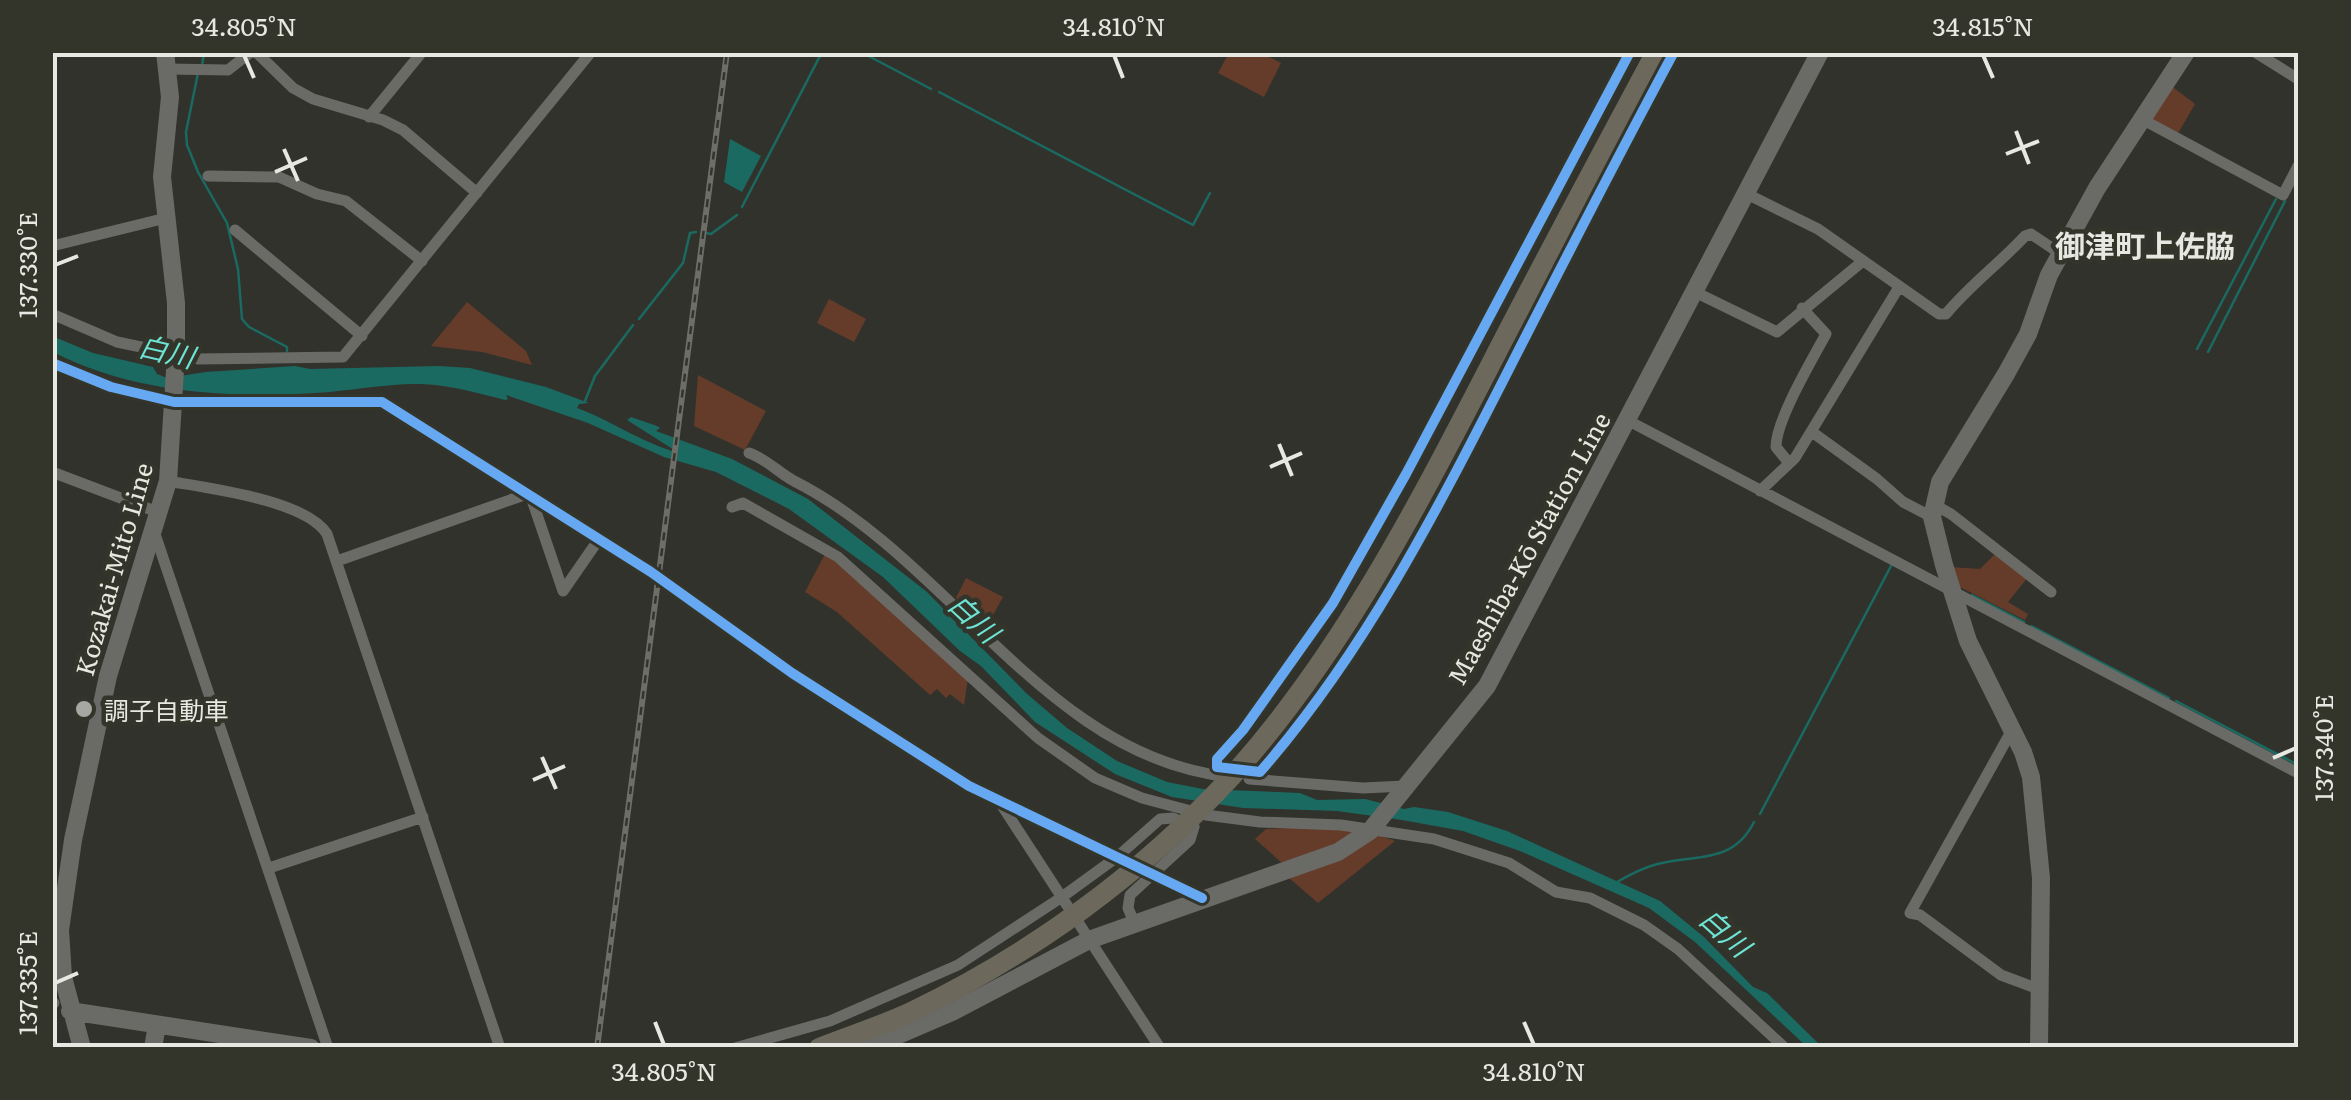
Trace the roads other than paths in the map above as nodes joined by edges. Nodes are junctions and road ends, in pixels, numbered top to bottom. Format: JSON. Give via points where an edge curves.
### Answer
{"nodes":[{"id":1,"x":253,"y":52,"type":"edge"},
{"id":2,"x":422,"y":52,"type":"edge"},
{"id":3,"x":590,"y":52,"type":"edge"},
{"id":4,"x":1630,"y":52,"type":"edge"},
{"id":5,"x":1660,"y":52,"type":"edge"},
{"id":6,"x":1674,"y":52,"type":"edge"},
{"id":7,"x":1820,"y":52,"type":"edge"},
{"id":8,"x":2186,"y":52,"type":"edge"},
{"id":9,"x":2255,"y":52,"type":"edge"},
{"id":10,"x":166,"y":61,"type":"edge"},
{"id":11,"x":2298,"y":79,"type":"edge"},
{"id":12,"x":1596,"y":116,"type":"junction"},
{"id":13,"x":369,"y":117,"type":"junction"},
{"id":14,"x":2138,"y":122,"type":"junction"},
{"id":15,"x":1630,"y":134,"type":"junction"},
{"id":16,"x":2298,"y":166,"type":"edge"},
{"id":17,"x":208,"y":176,"type":"dead end"},
{"id":18,"x":477,"y":194,"type":"junction"},
{"id":19,"x":1745,"y":194,"type":"junction"},
{"id":20,"x":166,"y":218,"type":"junction"},
{"id":21,"x":235,"y":230,"type":"dead end"},
{"id":22,"x":52,"y":246,"type":"edge"},
{"id":23,"x":2061,"y":254,"type":"junction"},
{"id":24,"x":1863,"y":260,"type":"junction"},
{"id":25,"x":422,"y":261,"type":"junction"},
{"id":26,"x":1899,"y":287,"type":"junction"},
{"id":27,"x":1695,"y":292,"type":"junction"},
{"id":28,"x":1802,"y":308,"type":"junction"},
{"id":29,"x":52,"y":314,"type":"edge"},
{"id":30,"x":362,"y":336,"type":"junction"},
{"id":31,"x":1475,"y":342,"type":"junction"},
{"id":32,"x":176,"y":357,"type":"junction"},
{"id":33,"x":1513,"y":361,"type":"junction"},
{"id":34,"x":52,"y":364,"type":"edge"},
{"id":35,"x":174,"y":399,"type":"junction"},
{"id":36,"x":1626,"y":420,"type":"junction"},
{"id":37,"x":1812,"y":432,"type":"junction"},
{"id":38,"x":749,"y":454,"type":"dead end"},
{"id":39,"x":1789,"y":463,"type":"junction"},
{"id":40,"x":52,"y":472,"type":"edge"},
{"id":41,"x":1406,"y":474,"type":"junction"},
{"id":42,"x":168,"y":481,"type":"junction"},
{"id":43,"x":1760,"y":491,"type":"junction"},
{"id":44,"x":529,"y":495,"type":"junction"},
{"id":45,"x":1444,"y":496,"type":"junction"},
{"id":46,"x":732,"y":507,"type":"dead end"},
{"id":47,"x":1934,"y":511,"type":"junction"},
{"id":48,"x":157,"y":522,"type":"junction"},
{"id":49,"x":599,"y":539,"type":"junction"},
{"id":50,"x":337,"y":562,"type":"junction"},
{"id":51,"x":1951,"y":590,"type":"junction"},
{"id":52,"x":2051,"y":592,"type":"dead end"},
{"id":53,"x":1332,"y":603,"type":"junction"},
{"id":54,"x":1372,"y":623,"type":"junction"},
{"id":55,"x":1243,"y":730,"type":"junction"},
{"id":56,"x":2012,"y":730,"type":"junction"},
{"id":57,"x":1280,"y":750,"type":"junction"},
{"id":58,"x":2298,"y":773,"type":"edge"},
{"id":59,"x":1403,"y":789,"type":"junction"},
{"id":60,"x":1000,"y":802,"type":"junction"},
{"id":61,"x":422,"y":817,"type":"junction"},
{"id":62,"x":1371,"y":830,"type":"junction"},
{"id":63,"x":1117,"y":857,"type":"junction"},
{"id":64,"x":268,"y":868,"type":"junction"},
{"id":65,"x":1152,"y":874,"type":"junction"},
{"id":66,"x":1062,"y":897,"type":"junction"},
{"id":67,"x":1202,"y":898,"type":"junction"},
{"id":68,"x":1134,"y":922,"type":"junction"},
{"id":69,"x":1088,"y":940,"type":"junction"},
{"id":70,"x":2041,"y":990,"type":"junction"},
{"id":71,"x":59,"y":1006,"type":"edge"},
{"id":72,"x":830,"y":1021,"type":"junction"},
{"id":73,"x":157,"y":1025,"type":"junction"},
{"id":74,"x":82,"y":1048,"type":"edge"},
{"id":75,"x":153,"y":1048,"type":"edge"},
{"id":76,"x":311,"y":1048,"type":"edge"},
{"id":77,"x":328,"y":1048,"type":"edge"},
{"id":78,"x":500,"y":1048,"type":"edge"},
{"id":79,"x":734,"y":1048,"type":"edge"},
{"id":80,"x":819,"y":1048,"type":"edge"},
{"id":81,"x":840,"y":1048,"type":"edge"},
{"id":82,"x":868,"y":1048,"type":"edge"},
{"id":83,"x":1160,"y":1048,"type":"edge"},
{"id":84,"x":1785,"y":1048,"type":"edge"},
{"id":85,"x":2040,"y":1048,"type":"edge"}],
"edges":[{"from":1,"to":10,"type":"street","via":[[228,70]]},
{"from":1,"to":13,"type":"street","via":[[293,88]]},
{"from":2,"to":13,"type":"street"},
{"from":3,"to":18,"type":"street"},
{"from":4,"to":12,"type":"street"},
{"from":5,"to":80,"type":"highway","via":[[1370,586],[1296,699],[1232,776],[1063,924],[920,1008]]},
{"from":5,"to":81,"type":"highway","via":[[1435,485],[1300,705],[1192,825],[1067,930],[947,1001]]},
{"from":6,"to":15,"type":"street"},
{"from":7,"to":19,"type":"main road","name":"Maeshiba-Kō Station Line"},
{"from":8,"to":14,"type":"main road"},
{"from":9,"to":11,"type":"street"},
{"from":10,"to":20,"type":"main road"},
{"from":12,"to":15,"type":"street"},
{"from":12,"to":31,"type":"street"},
{"from":13,"to":18,"type":"street","via":[[402,130]]},
{"from":14,"to":16,"type":"street","via":[[2283,196]]},
{"from":14,"to":23,"type":"main road"},
{"from":15,"to":33,"type":"street"},
{"from":17,"to":25,"type":"street","via":[[279,177],[346,201]]},
{"from":18,"to":25,"type":"street"},
{"from":19,"to":24,"type":"street","via":[[1818,229]]},
{"from":19,"to":27,"type":"main road","name":"Maeshiba-Kō Station Line"},
{"from":20,"to":22,"type":"street"},
{"from":20,"to":32,"type":"main road"},
{"from":21,"to":30,"type":"street"},
{"from":23,"to":26,"type":"street","via":[[2025,236],[1946,314]]},
{"from":23,"to":47,"type":"main road","via":[[2021,347],[1940,482]]},
{"from":24,"to":26,"type":"street"},
{"from":24,"to":28,"type":"street"},
{"from":25,"to":30,"type":"street"},
{"from":26,"to":37,"type":"street"},
{"from":27,"to":28,"type":"street","via":[[1777,332]]},
{"from":27,"to":36,"type":"main road","name":"Maeshiba-Kō Station Line"},
{"from":28,"to":39,"type":"street","via":[[1826,334],[1777,436],[1776,447]]},
{"from":29,"to":32,"type":"street"},
{"from":30,"to":32,"type":"street","via":[[343,357]]},
{"from":31,"to":33,"type":"street"},
{"from":31,"to":41,"type":"street"},
{"from":32,"to":35,"type":"main road"},
{"from":33,"to":45,"type":"street"},
{"from":34,"to":35,"type":"street","via":[[111,387]]},
{"from":35,"to":42,"type":"main road","name":"Kozakai-Mito Line"},
{"from":35,"to":44,"type":"street","via":[[382,402]]},
{"from":36,"to":43,"type":"street"},
{"from":36,"to":59,"type":"main road","name":"Maeshiba-Kō Station Line","via":[[1487,686]]},
{"from":37,"to":39,"type":"street"},
{"from":37,"to":47,"type":"street","via":[[1903,502]]},
{"from":38,"to":59,"type":"street","via":[[877,534],[1075,715],[1117,742],[1210,775]]},
{"from":39,"to":43,"type":"street"},
{"from":40,"to":48,"type":"street"},
{"from":41,"to":45,"type":"street"},
{"from":41,"to":53,"type":"street"},
{"from":42,"to":48,"type":"main road","name":"Kozakai-Mito Line"},
{"from":42,"to":50,"type":"street","via":[[250,496],[316,522]]},
{"from":43,"to":51,"type":"street"},
{"from":44,"to":49,"type":"street"},
{"from":44,"to":49,"type":"street","via":[[563,591]]},
{"from":44,"to":50,"type":"street"},
{"from":45,"to":54,"type":"street"},
{"from":46,"to":62,"type":"street","via":[[743,502],[838,557],[1038,738],[1095,778],[1206,815]]},
{"from":47,"to":51,"type":"main road"},
{"from":47,"to":52,"type":"street","via":[[1978,534]]},
{"from":48,"to":64,"type":"street"},
{"from":48,"to":71,"type":"main road","name":"Kozakai-Mito Line","via":[[108,676],[74,840],[60,930]]},
{"from":49,"to":60,"type":"street","via":[[792,673]]},
{"from":50,"to":61,"type":"street"},
{"from":51,"to":56,"type":"main road"},
{"from":51,"to":58,"type":"street"},
{"from":53,"to":54,"type":"street"},
{"from":53,"to":55,"type":"street"},
{"from":54,"to":57,"type":"street"},
{"from":55,"to":57,"type":"street"},
{"from":55,"to":57,"type":"street","via":[[1216,759],[1217,767],[1260,772]]},
{"from":56,"to":70,"type":"main road","via":[[2030,777],[2038,827]]},
{"from":56,"to":70,"type":"street","via":[[1910,912],[2000,975]]},
{"from":59,"to":62,"type":"main road","name":"Maeshiba-Kō Station Line"},
{"from":60,"to":63,"type":"street"},
{"from":60,"to":66,"type":"street"},
{"from":61,"to":64,"type":"street"},
{"from":61,"to":78,"type":"street"},
{"from":62,"to":67,"type":"main road","name":"Maeshiba-Kō Station Line","via":[[1338,852]]},
{"from":62,"to":84,"type":"street","via":[[1434,839],[1509,864],[1556,892],[1590,898],[1644,925]]},
{"from":63,"to":65,"type":"street"},
{"from":63,"to":65,"type":"street","via":[[1160,818],[1194,827],[1190,840]]},
{"from":63,"to":66,"type":"street"},
{"from":64,"to":77,"type":"street"},
{"from":65,"to":67,"type":"street"},
{"from":65,"to":68,"type":"street","via":[[1130,895]]},
{"from":66,"to":69,"type":"street"},
{"from":66,"to":72,"type":"street","via":[[958,965]]},
{"from":67,"to":68,"type":"main road","name":"Maeshiba-Kō Station Line"},
{"from":68,"to":69,"type":"main road","name":"Maeshiba-Kō Station Line"},
{"from":69,"to":82,"type":"main road","name":"Maeshiba-Kō Station Line"},
{"from":69,"to":83,"type":"street"},
{"from":70,"to":85,"type":"main road"},
{"from":71,"to":73,"type":"main road"},
{"from":71,"to":74,"type":"main road","name":"Kozakai-Mito Line"},
{"from":72,"to":79,"type":"street"},
{"from":72,"to":81,"type":"street"},
{"from":73,"to":75,"type":"main road"},
{"from":73,"to":76,"type":"main road"}]}
